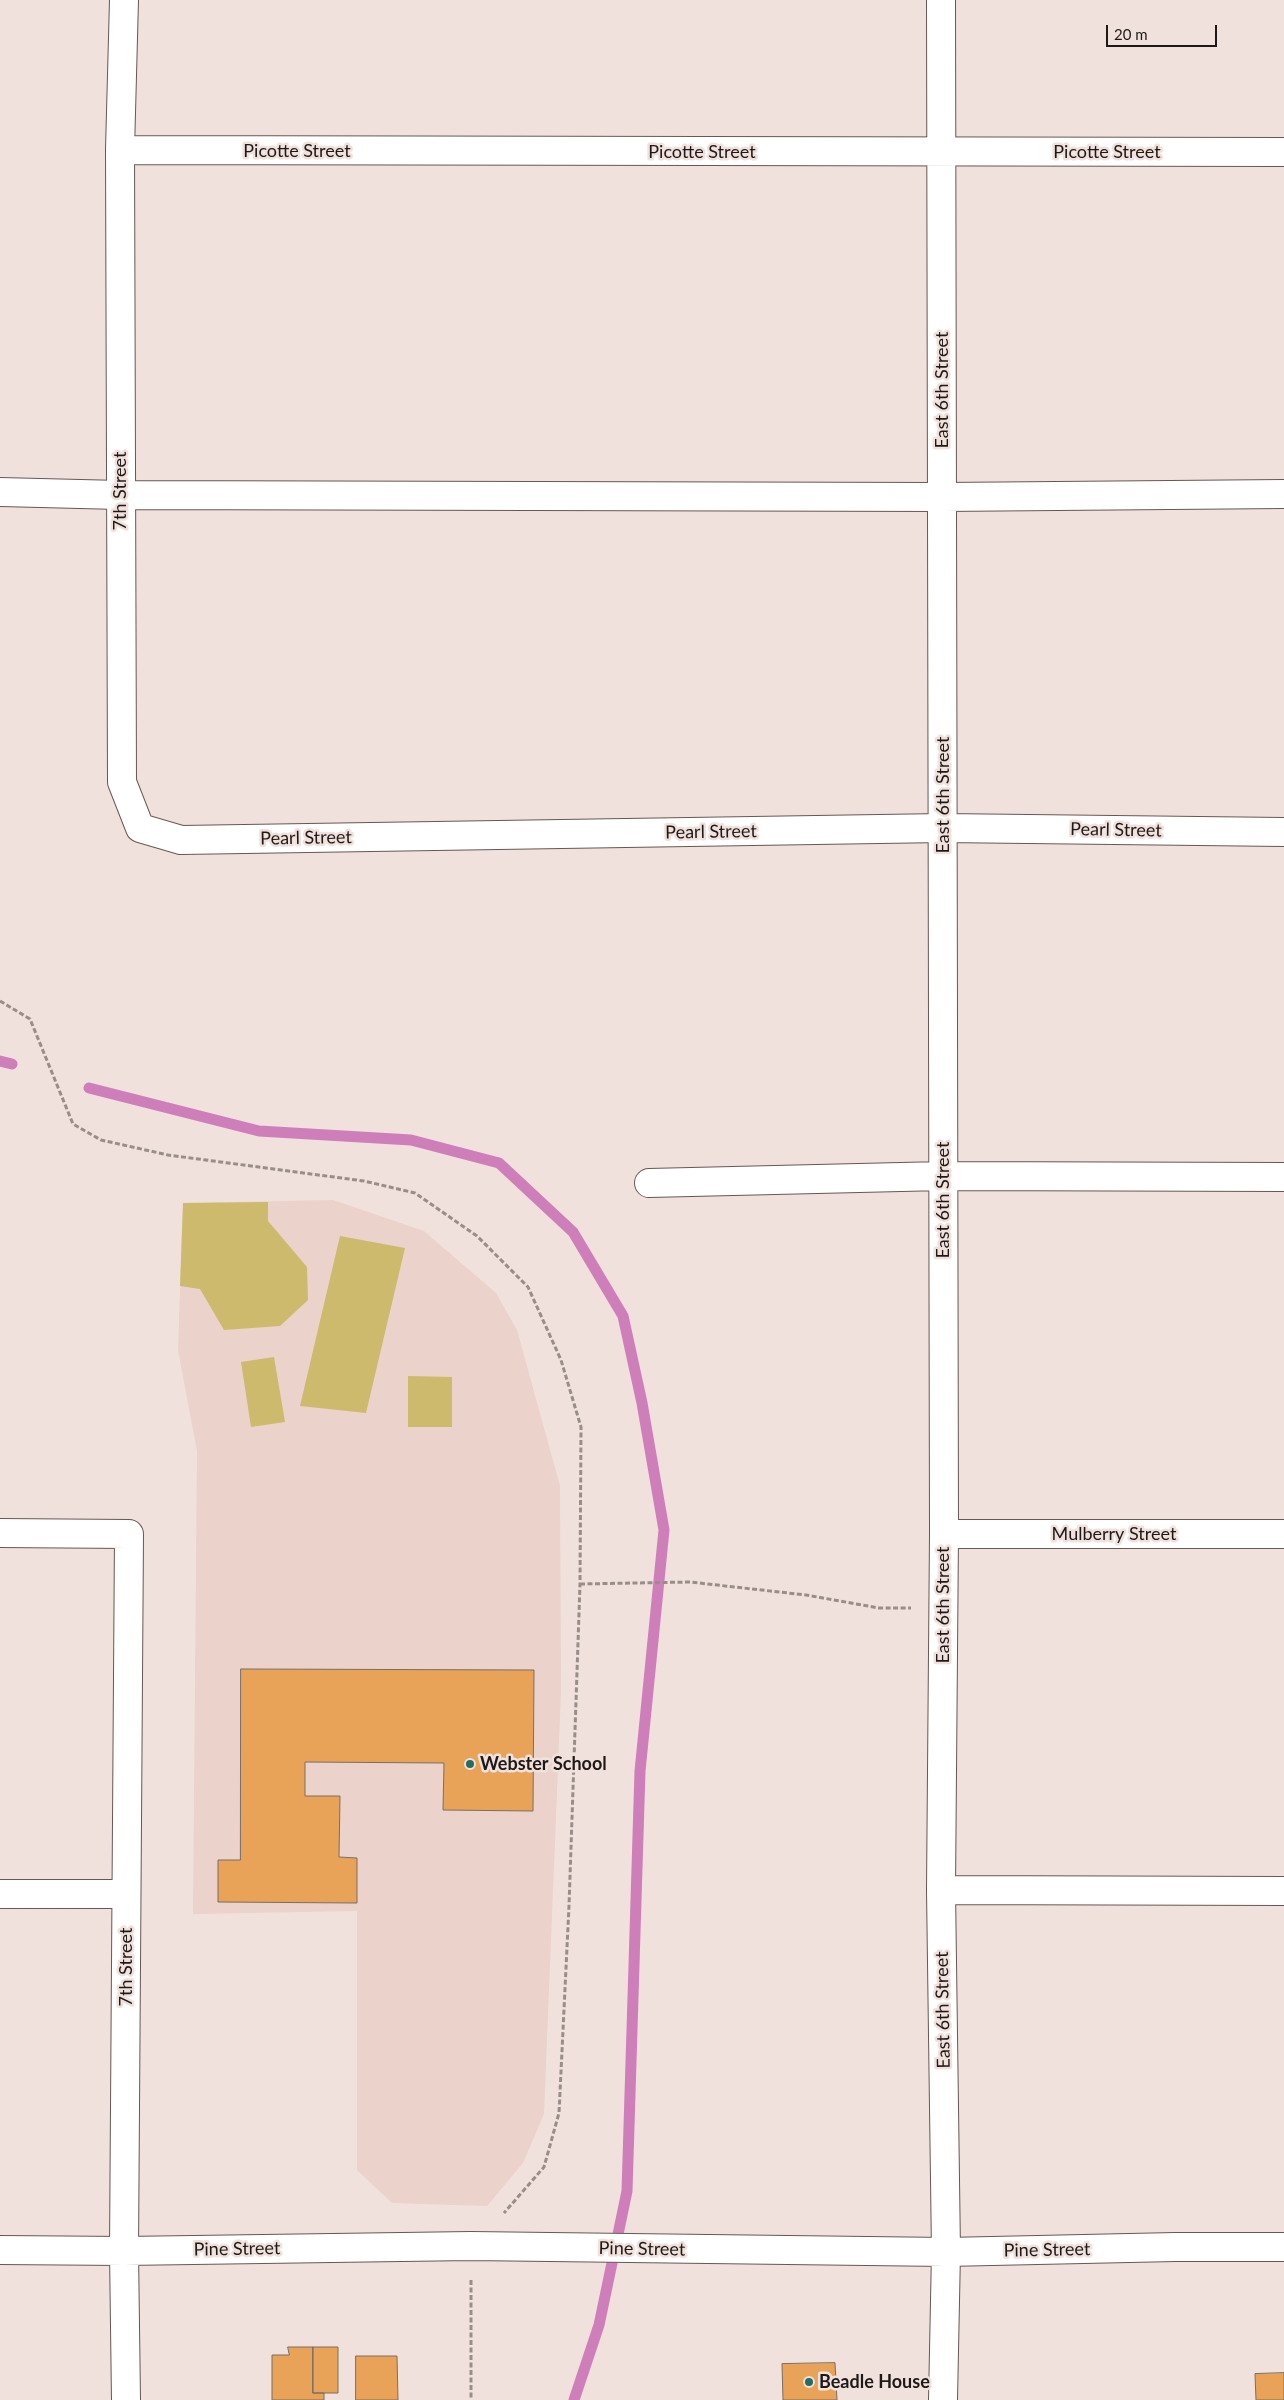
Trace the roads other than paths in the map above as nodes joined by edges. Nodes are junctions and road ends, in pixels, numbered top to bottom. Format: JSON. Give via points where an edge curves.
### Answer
{"nodes":[{"id":1,"x":124,"y":0,"type":"edge"},
{"id":2,"x":941,"y":0,"type":"edge"},
{"id":3,"x":120,"y":150,"type":"junction"},
{"id":4,"x":940,"y":152,"type":"junction"},
{"id":5,"x":1284,"y":152,"type":"edge"},
{"id":6,"x":0,"y":492,"type":"edge"},
{"id":7,"x":1284,"y":494,"type":"edge"},
{"id":8,"x":120,"y":495,"type":"junction"},
{"id":9,"x":943,"y":497,"type":"junction"},
{"id":10,"x":140,"y":828,"type":"joint"},
{"id":11,"x":943,"y":828,"type":"junction"},
{"id":12,"x":1284,"y":832,"type":"edge"},
{"id":13,"x":942,"y":1176,"type":"junction"},
{"id":14,"x":1284,"y":1177,"type":"edge"},
{"id":15,"x":649,"y":1182,"type":"dead end"},
{"id":16,"x":0,"y":1533,"type":"edge"},
{"id":17,"x":944,"y":1534,"type":"junction"},
{"id":18,"x":1284,"y":1534,"type":"edge"},
{"id":19,"x":941,"y":1890,"type":"junction"},
{"id":20,"x":1284,"y":1891,"type":"edge"},
{"id":21,"x":0,"y":1894,"type":"edge"},
{"id":22,"x":126,"y":1894,"type":"junction"},
{"id":23,"x":1284,"y":2247,"type":"edge"},
{"id":24,"x":0,"y":2250,"type":"edge"},
{"id":25,"x":124,"y":2251,"type":"junction"},
{"id":26,"x":946,"y":2252,"type":"junction"},
{"id":27,"x":126,"y":2400,"type":"edge"},
{"id":28,"x":944,"y":2400,"type":"edge"}],
"edges":[{"from":1,"to":3,"type":"street","name":"7th Street"},
{"from":2,"to":4,"type":"street","name":"East 6th Street"},
{"from":3,"to":4,"type":"street","name":"Picotte Street"},
{"from":3,"to":8,"type":"street","name":"7th Street"},
{"from":4,"to":5,"type":"street","name":"Picotte Street"},
{"from":4,"to":9,"type":"street","name":"East 6th Street"},
{"from":6,"to":8,"type":"street"},
{"from":7,"to":9,"type":"street"},
{"from":8,"to":9,"type":"street"},
{"from":8,"to":10,"type":"street","name":"7th Street","via":[[122,782]]},
{"from":9,"to":11,"type":"street","name":"East 6th Street"},
{"from":10,"to":11,"type":"street","name":"Pearl Street","via":[[181,840]]},
{"from":11,"to":12,"type":"street","name":"Pearl Street"},
{"from":11,"to":13,"type":"street","name":"East 6th Street"},
{"from":13,"to":14,"type":"street"},
{"from":13,"to":15,"type":"street"},
{"from":13,"to":17,"type":"street","name":"East 6th Street"},
{"from":16,"to":22,"type":"street","name":"7th Street","via":[[129,1534]]},
{"from":17,"to":18,"type":"street","name":"Mulberry Street"},
{"from":17,"to":19,"type":"street","name":"East 6th Street"},
{"from":19,"to":20,"type":"street"},
{"from":19,"to":26,"type":"street","name":"East 6th Street"},
{"from":21,"to":22,"type":"street"},
{"from":22,"to":25,"type":"street","name":"7th Street"},
{"from":23,"to":26,"type":"street","name":"Pine Street"},
{"from":24,"to":25,"type":"street","name":"Pine Street"},
{"from":25,"to":26,"type":"street","name":"Pine Street","via":[[470,2246]]},
{"from":25,"to":27,"type":"street","name":"7th Street"},
{"from":26,"to":28,"type":"street","name":"East 6th Street"}]}
